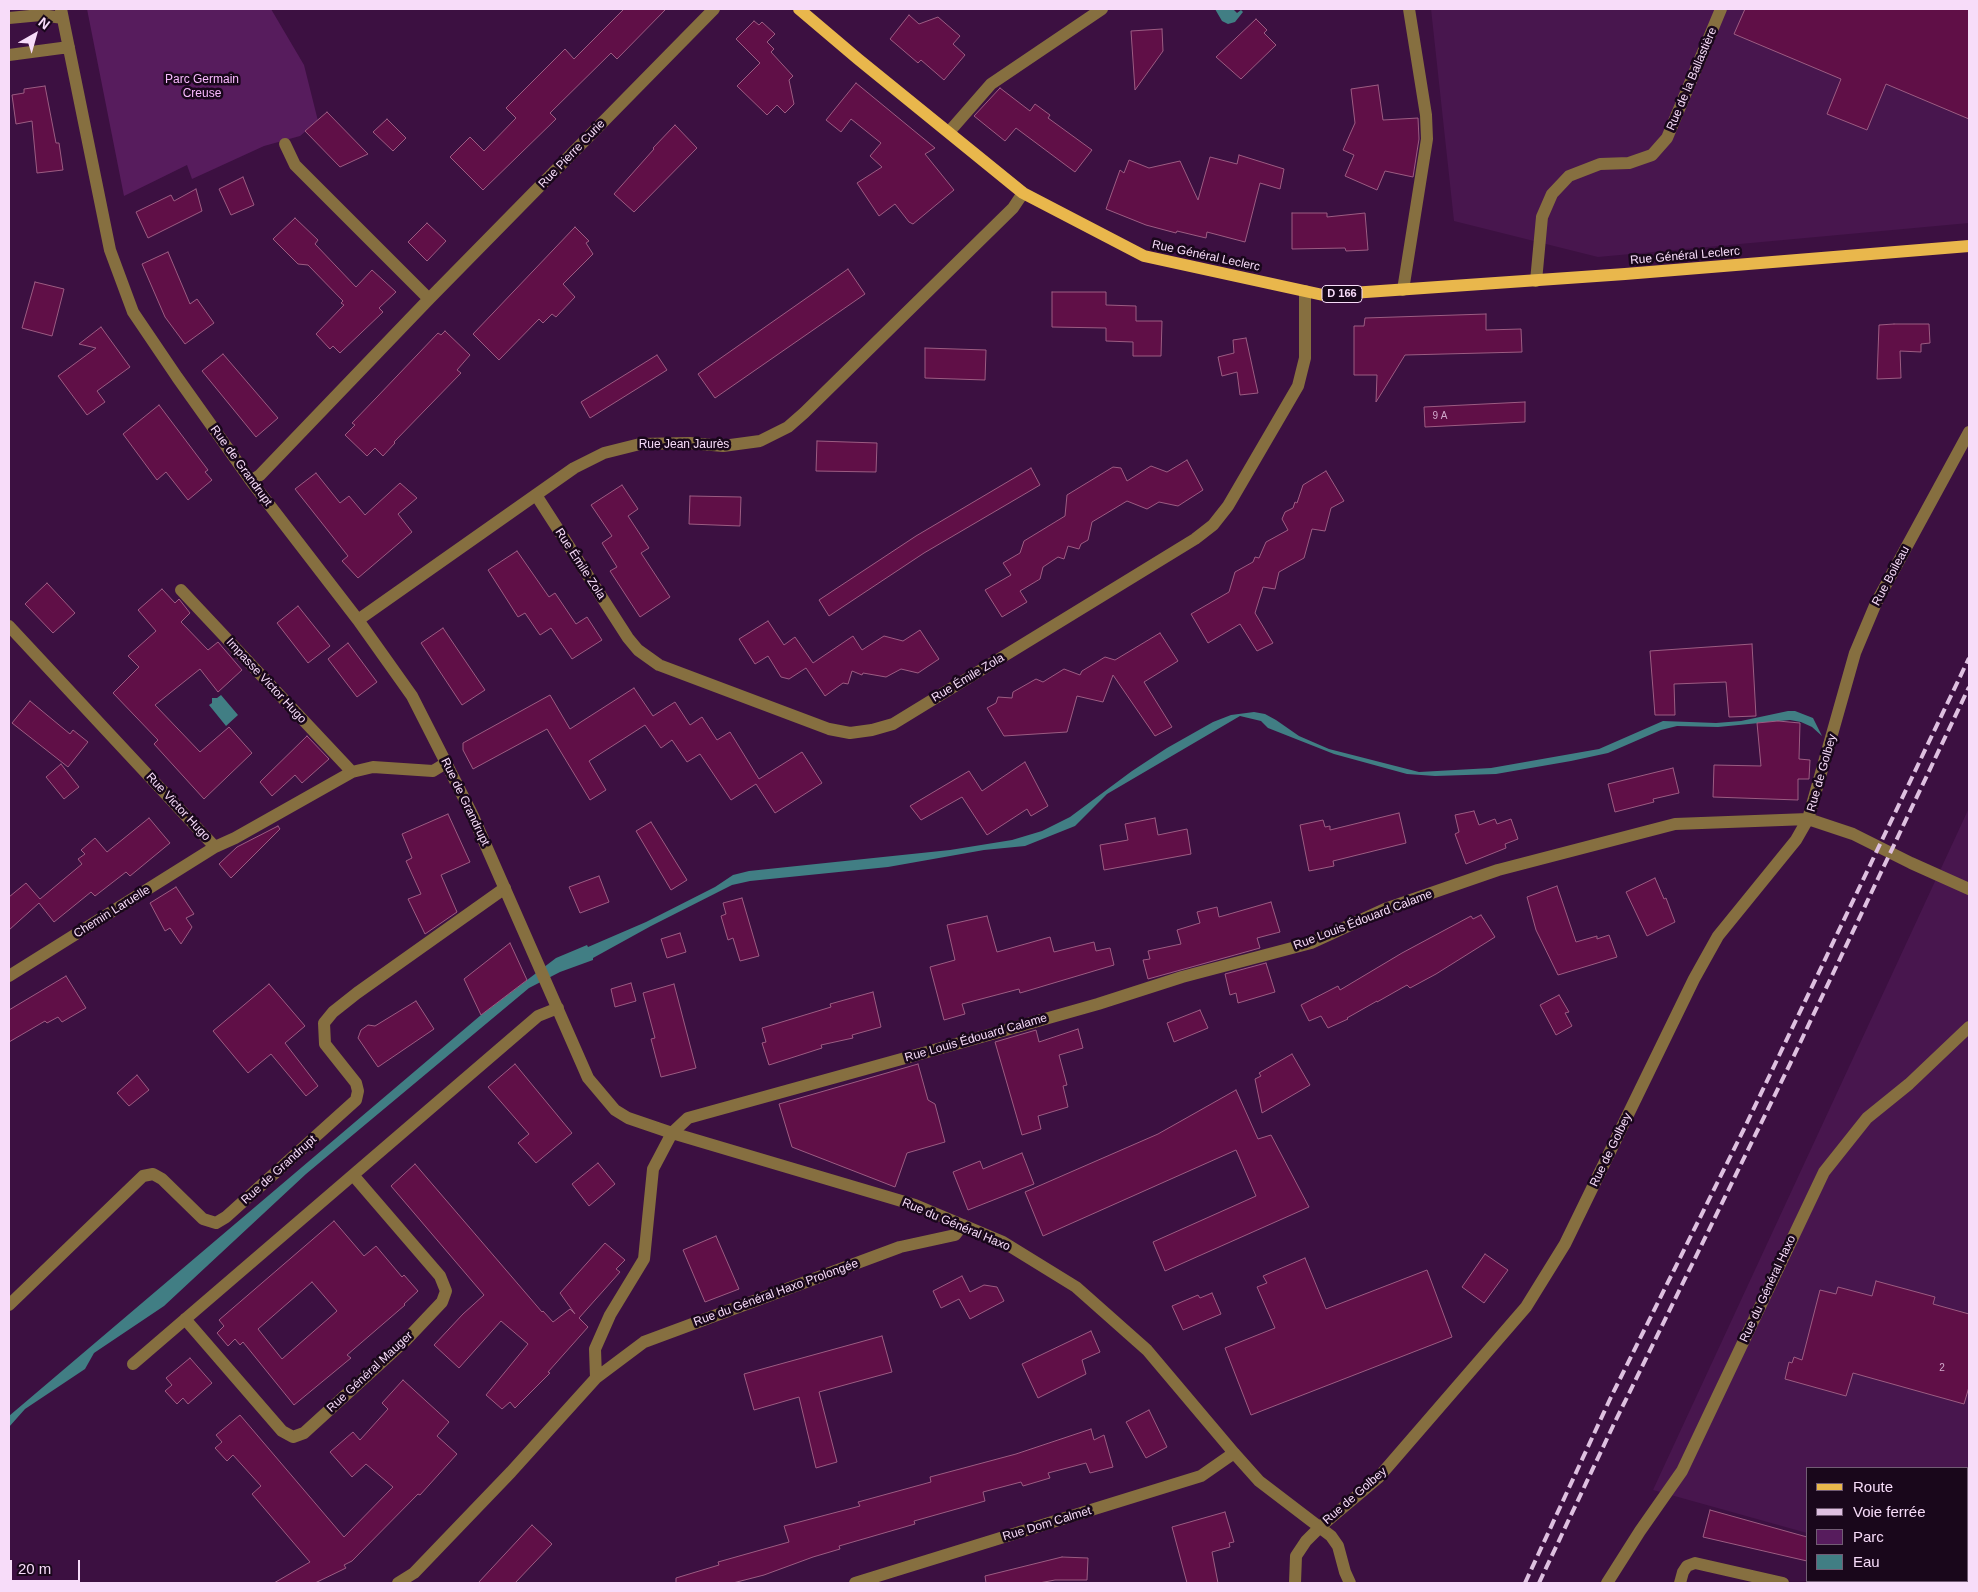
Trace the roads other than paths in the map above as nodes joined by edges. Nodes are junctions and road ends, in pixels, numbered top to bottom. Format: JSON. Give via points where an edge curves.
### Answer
{"nodes":[{"id":1,"x":714,"y":9,"type":"edge"},
{"id":2,"x":799,"y":9,"type":"edge"},
{"id":3,"x":1102,"y":9,"type":"edge"},
{"id":4,"x":1409,"y":9,"type":"edge"},
{"id":5,"x":1721,"y":9,"type":"edge"},
{"id":6,"x":62,"y":13,"type":"edge"},
{"id":7,"x":9,"y":18,"type":"edge"},
{"id":8,"x":69,"y":46,"type":"junction"},
{"id":9,"x":9,"y":55,"type":"edge"},
{"id":10,"x":949,"y":132,"type":"junction"},
{"id":11,"x":285,"y":144,"type":"dead end"},
{"id":12,"x":1024,"y":193,"type":"junction"},
{"id":13,"x":1969,"y":246,"type":"edge"},
{"id":14,"x":1536,"y":280,"type":"junction"},
{"id":15,"x":1403,"y":290,"type":"junction"},
{"id":16,"x":1305,"y":291,"type":"junction"},
{"id":17,"x":429,"y":299,"type":"junction"},
{"id":18,"x":1969,"y":432,"type":"edge"},
{"id":19,"x":251,"y":481,"type":"junction"},
{"id":20,"x":536,"y":495,"type":"junction"},
{"id":21,"x":181,"y":590,"type":"dead end"},
{"id":22,"x":358,"y":620,"type":"junction"},
{"id":23,"x":9,"y":626,"type":"edge"},
{"id":24,"x":1835,"y":729,"type":"joint"},
{"id":25,"x":446,"y":763,"type":"junction"},
{"id":26,"x":352,"y":772,"type":"junction"},
{"id":27,"x":1808,"y":819,"type":"junction"},
{"id":28,"x":215,"y":847,"type":"junction"},
{"id":29,"x":505,"y":888,"type":"junction"},
{"id":30,"x":1969,"y":889,"type":"edge"},
{"id":31,"x":543,"y":973,"type":"joint"},
{"id":32,"x":9,"y":976,"type":"edge"},
{"id":33,"x":558,"y":1008,"type":"junction"},
{"id":34,"x":1969,"y":1026,"type":"edge"},
{"id":35,"x":672,"y":1133,"type":"junction"},
{"id":36,"x":352,"y":1175,"type":"junction"},
{"id":37,"x":963,"y":1225,"type":"junction"},
{"id":38,"x":9,"y":1304,"type":"edge"},
{"id":39,"x":185,"y":1319,"type":"junction"},
{"id":40,"x":133,"y":1364,"type":"dead end"},
{"id":41,"x":596,"y":1378,"type":"junction"},
{"id":42,"x":1234,"y":1453,"type":"junction"},
{"id":43,"x":1320,"y":1527,"type":"junction"},
{"id":44,"x":398,"y":1583,"type":"edge"},
{"id":45,"x":855,"y":1583,"type":"edge"},
{"id":46,"x":1296,"y":1583,"type":"edge"},
{"id":47,"x":1350,"y":1583,"type":"edge"},
{"id":48,"x":1607,"y":1583,"type":"edge"},
{"id":49,"x":1680,"y":1583,"type":"edge"},
{"id":50,"x":1783,"y":1583,"type":"edge"}],
"edges":[{"from":1,"to":17,"type":"street","name":"Rue Pierre Curie"},
{"from":2,"to":10,"type":"main road","name":"Rue Général Leclerc","number":"D 166"},
{"from":3,"to":10,"type":"street","via":[[991,84]]},
{"from":4,"to":15,"type":"street","via":[[1427,139]]},
{"from":5,"to":14,"type":"street","name":"Rue de la Ballastière","via":[[1667,138],[1652,155],[1629,163],[1600,164],[1569,176],[1552,194],[1542,216]]},
{"from":6,"to":7,"type":"street"},
{"from":6,"to":8,"type":"street","name":"Rue de Grandrupt"},
{"from":8,"to":9,"type":"street"},
{"from":8,"to":19,"type":"street","name":"Rue de Grandrupt","via":[[110,250],[133,312]]},
{"from":10,"to":12,"type":"main road","name":"Rue Général Leclerc","number":"D 166"},
{"from":11,"to":17,"type":"street","via":[[295,166]]},
{"from":12,"to":16,"type":"main road","name":"Rue Général Leclerc","number":"D 166","via":[[1144,256]]},
{"from":12,"to":20,"type":"street","name":"Rue Jean Jaurès","via":[[1013,208],[788,427],[760,441],[723,446],[640,444],[604,452],[574,468]]},
{"from":13,"to":14,"type":"main road","name":"Rue Général Leclerc","number":"D 166"},
{"from":14,"to":15,"type":"main road","name":"Rue Général Leclerc","number":"D 166"},
{"from":15,"to":16,"type":"main road","name":"Rue Général Leclerc","number":"D 166","via":[[1323,296]]},
{"from":16,"to":20,"type":"street","name":"Rue Émile Zola","via":[[1305,358],[1298,386],[1228,506],[1213,525],[893,724],[872,730],[850,732],[829,729],[659,665],[628,638]]},
{"from":17,"to":19,"type":"street","name":"Rue Pierre Curie"},
{"from":18,"to":24,"type":"street","name":"Rue Boileau","via":[[1876,603],[1855,653]]},
{"from":19,"to":22,"type":"street","name":"Rue de Grandrupt"},
{"from":20,"to":22,"type":"street","name":"Rue Jean Jaurès"},
{"from":21,"to":26,"type":"street","name":"Impasse Victor Hugo"},
{"from":22,"to":25,"type":"street","name":"Rue de Grandrupt","via":[[412,696]]},
{"from":23,"to":28,"type":"street","name":"Rue Victor Hugo"},
{"from":24,"to":27,"type":"street","name":"Rue de Golbey"},
{"from":25,"to":26,"type":"street","name":"Rue Victor Hugo","via":[[433,771],[373,767]]},
{"from":25,"to":29,"type":"street","name":"Rue de Grandrupt"},
{"from":26,"to":28,"type":"street","name":"Rue Victor Hugo"},
{"from":27,"to":30,"type":"street","name":"Rue Louis Édouard Calame","via":[[1853,834]]},
{"from":27,"to":35,"type":"street","name":"Rue Louis Édouard Calame","via":[[1675,824],[1498,870],[1384,909],[1311,943],[688,1118]]},
{"from":27,"to":43,"type":"street","name":"Rue de Golbey","via":[[1796,840],[1718,936],[1565,1244],[1526,1307],[1378,1478]]},
{"from":28,"to":32,"type":"street","name":"Chemin Laruelle"},
{"from":29,"to":31,"type":"street","name":"Rue de Grandrupt"},
{"from":29,"to":38,"type":"street","name":"Rue de Grandrupt","via":[[333,1012],[324,1023],[325,1044],[356,1082],[356,1100],[226,1217],[216,1223],[203,1219],[162,1179],[153,1174],[143,1176]]},
{"from":31,"to":33,"type":"street","name":"Rue du Général Haxo"},
{"from":33,"to":35,"type":"street","name":"Rue du Général Haxo","via":[[588,1078],[615,1110],[628,1118]]},
{"from":33,"to":36,"type":"street","via":[[538,1016]]},
{"from":34,"to":48,"type":"street","name":"Rue du Général Haxo","via":[[1868,1118],[1824,1172],[1682,1471]]},
{"from":35,"to":37,"type":"street","name":"Rue du Général Haxo","via":[[915,1205]]},
{"from":35,"to":41,"type":"street","via":[[653,1169],[644,1259],[610,1315],[595,1349]]},
{"from":36,"to":39,"type":"street"},
{"from":36,"to":39,"type":"street","name":"Rue Général Mauger","via":[[440,1276],[446,1292],[442,1302],[406,1340],[304,1433],[293,1437],[282,1431]]},
{"from":37,"to":41,"type":"street","name":"Rue du Général Haxo Prolongée","via":[[955,1235],[900,1247],[644,1342]]},
{"from":37,"to":42,"type":"street","name":"Rue du Général Haxo","via":[[1003,1242],[1076,1287],[1147,1350]]},
{"from":39,"to":40,"type":"street"},
{"from":41,"to":44,"type":"street","name":"Rue du Général Haxo Prolongée","via":[[414,1573]]},
{"from":42,"to":43,"type":"street","name":"Rue du Général Haxo","via":[[1259,1480]]},
{"from":42,"to":45,"type":"street","name":"Rue Dom Calmet","via":[[1200,1476]]},
{"from":43,"to":46,"type":"street","name":"Rue de Golbey","via":[[1296,1556]]},
{"from":43,"to":47,"type":"street","name":"Rue du Général Haxo","via":[[1338,1546]]},
{"from":49,"to":50,"type":"street","via":[[1683,1572],[1695,1563]]}]}
